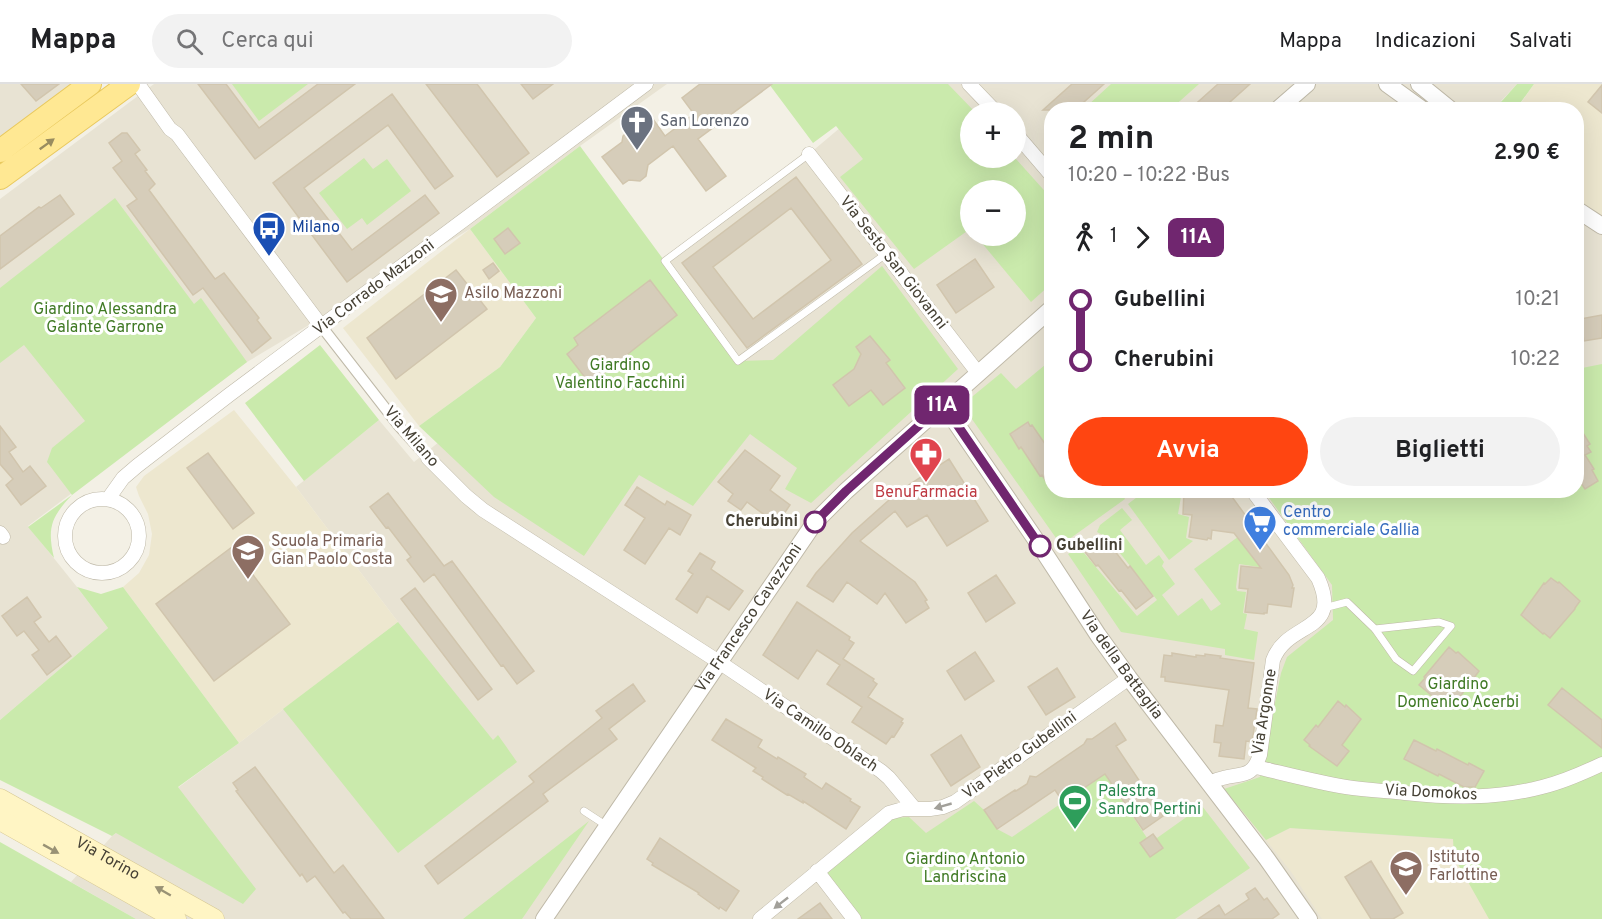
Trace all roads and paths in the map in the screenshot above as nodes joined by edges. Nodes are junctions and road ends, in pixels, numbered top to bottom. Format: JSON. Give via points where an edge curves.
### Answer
{"nodes":[{"id":1,"x":90,"y":84,"type":"edge"},
{"id":2,"x":129,"y":84,"type":"edge"},
{"id":3,"x":138,"y":84,"type":"edge"},
{"id":4,"x":146,"y":84,"type":"edge"},
{"id":5,"x":646,"y":84,"type":"edge"},
{"id":6,"x":969,"y":84,"type":"edge"},
{"id":7,"x":1307,"y":84,"type":"edge"},
{"id":8,"x":1387,"y":84,"type":"edge"},
{"id":9,"x":1419,"y":84,"type":"edge"},
{"id":10,"x":986,"y":102,"type":"edge"},
{"id":11,"x":1286,"y":102,"type":"edge"},
{"id":12,"x":1412,"y":102,"type":"edge"},
{"id":13,"x":1441,"y":102,"type":"edge"},
{"id":14,"x":177,"y":134,"type":"junction"},
{"id":15,"x":1026,"y":146,"type":"edge"},
{"id":16,"x":0,"y":151,"type":"edge"},
{"id":17,"x":809,"y":154,"type":"joint"},
{"id":18,"x":1044,"y":167,"type":"edge"},
{"id":19,"x":0,"y":178,"type":"edge"},
{"id":20,"x":1584,"y":214,"type":"edge"},
{"id":21,"x":1602,"y":226,"type":"edge"},
{"id":22,"x":886,"y":254,"type":"junction"},
{"id":23,"x":1044,"y":315,"type":"edge"},
{"id":24,"x":322,"y":327,"type":"junction"},
{"id":25,"x":978,"y":373,"type":"junction"},
{"id":26,"x":943,"y":404,"type":"junction"},
{"id":27,"x":428,"y":458,"type":"joint"},
{"id":28,"x":1258,"y":498,"type":"edge"},
{"id":29,"x":108,"y":499,"type":"junction"},
{"id":30,"x":1324,"y":608,"type":"junction"},
{"id":31,"x":1374,"y":629,"type":"junction"},
{"id":32,"x":719,"y":662,"type":"junction"},
{"id":33,"x":1129,"y":678,"type":"junction"},
{"id":34,"x":1602,"y":764,"type":"edge"},
{"id":35,"x":1256,"y":766,"type":"junction"},
{"id":36,"x":1209,"y":783,"type":"junction"},
{"id":37,"x":0,"y":799,"type":"edge"},
{"id":38,"x":914,"y":808,"type":"junction"},
{"id":39,"x":584,"y":811,"type":"dead end"},
{"id":40,"x":0,"y":820,"type":"edge"},
{"id":41,"x":606,"y":826,"type":"junction"},
{"id":42,"x":818,"y":871,"type":"junction"},
{"id":43,"x":176,"y":919,"type":"edge"},
{"id":44,"x":214,"y":919,"type":"edge"},
{"id":45,"x":544,"y":919,"type":"edge"},
{"id":46,"x":760,"y":919,"type":"edge"},
{"id":47,"x":854,"y":919,"type":"edge"},
{"id":48,"x":1308,"y":919,"type":"edge"}],
"edges":[{"from":1,"to":16,"type":"main road"},
{"from":19,"to":2,"type":"main road","one_way":true},
{"from":3,"to":14,"type":"street","name":"Via Milano"},
{"from":4,"to":14,"type":"street","name":"Via Milano","via":[[176,124]]},
{"from":5,"to":24,"type":"street","name":"Via Corrado Mazzoni"},
{"from":6,"to":10,"type":"street"},
{"from":7,"to":11,"type":"street"},
{"from":8,"to":12,"type":"street"},
{"from":9,"to":13,"type":"street"},
{"from":14,"to":24,"type":"street","name":"Via Milano"},
{"from":15,"to":18,"type":"street"},
{"from":17,"to":22,"type":"street","name":"Via Sesto San Giovanni"},
{"from":17,"to":22,"type":"lane","via":[[665,261],[738,361]]},
{"from":20,"to":21,"type":"street"},
{"from":22,"to":25,"type":"street","name":"Via Sesto San Giovanni"},
{"from":23,"to":25,"type":"street","name":"Via Francesco Cavazzoni"},
{"from":24,"to":27,"type":"street","name":"Via Milano"},
{"from":24,"to":29,"type":"street","name":"Via Corrado Mazzoni","via":[[137,466]]},
{"from":25,"to":26,"type":"street","name":"Via Francesco Cavazzoni"},
{"from":26,"to":32,"type":"street","name":"Via Francesco Cavazzoni","via":[[815,522]]},
{"from":26,"to":33,"type":"street","name":"Via della Battaglia"},
{"from":27,"to":32,"type":"street","name":"Via Milano","via":[[483,510]]},
{"from":28,"to":30,"type":"street","via":[[1318,578],[1324,591]]},
{"from":29,"to":29,"type":"street","via":[[97,499],[77,508],[66,527],[67,549],[81,567],[91,572],[113,572],[123,567],[131,560],[140,539],[139,528],[128,509]]},
{"from":30,"to":31,"type":"lane","via":[[1347,602]]},
{"from":30,"to":35,"type":"street","name":"Via Argonne","via":[[1319,619],[1276,652]]},
{"from":31,"to":31,"type":"lane","via":[[1396,659],[1413,671],[1451,626],[1439,622]]},
{"from":32,"to":38,"type":"street","name":"Via Camillo Oblach","via":[[881,771]]},
{"from":32,"to":41,"type":"street","name":"Via Francesco Cavazzoni"},
{"from":33,"to":36,"type":"street","name":"Via della Battaglia"},
{"from":33,"to":38,"type":"street","name":"Via Pietro Gubellini","one_way":true,"via":[[956,802],[930,809]]},
{"from":34,"to":35,"type":"street","name":"Via Domokos","via":[[1542,787],[1478,797],[1348,787]]},
{"from":35,"to":36,"type":"street","name":"Via Argonne","via":[[1241,776]]},
{"from":36,"to":48,"type":"street","name":"Via della Battaglia"},
{"from":44,"to":37,"type":"main road","name":"Via Torino","one_way":true},
{"from":38,"to":42,"type":"street","name":"Via Pietro Gubellini","via":[[890,813]]},
{"from":39,"to":41,"type":"lane"},
{"from":40,"to":43,"type":"main road","name":"Via Torino","one_way":true},
{"from":41,"to":45,"type":"street","name":"Via Francesco Cavazzoni"},
{"from":42,"to":46,"type":"street","name":"Via Pietro Gubellini","one_way":true},
{"from":42,"to":47,"type":"street"}]}
